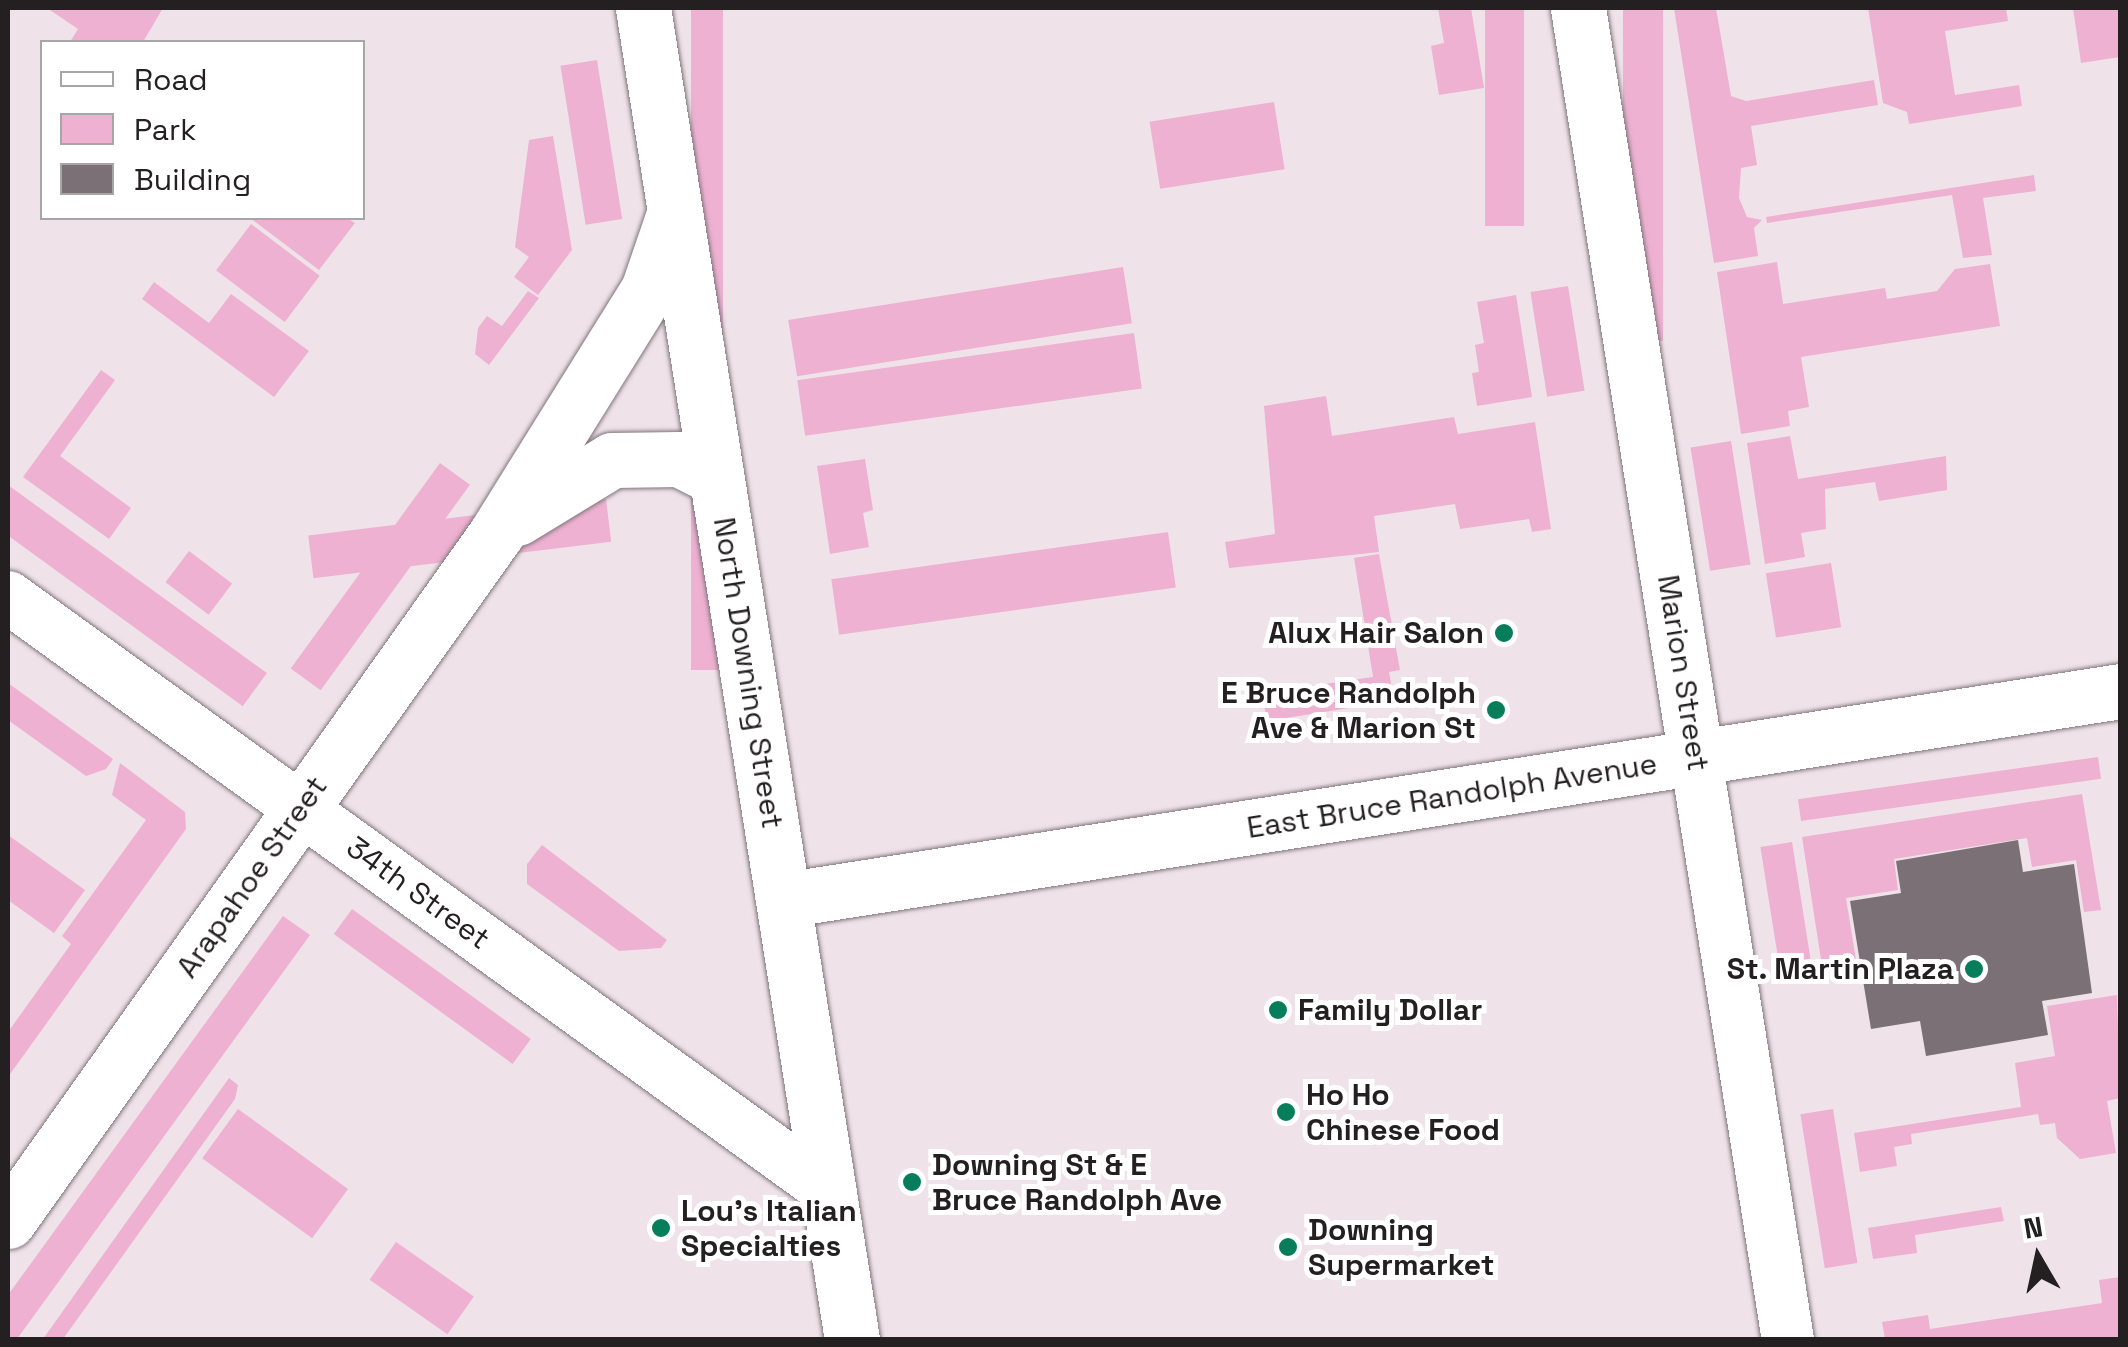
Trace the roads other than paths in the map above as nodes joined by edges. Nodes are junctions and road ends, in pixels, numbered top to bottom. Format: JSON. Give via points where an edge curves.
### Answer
{"nodes":[{"id":1,"x":642,"y":8,"type":"edge"},
{"id":2,"x":1578,"y":8,"type":"edge"},
{"id":3,"x":675,"y":210,"type":"junction"},
{"id":4,"x":718,"y":478,"type":"junction"},
{"id":5,"x":496,"y":534,"type":"junction"},
{"id":6,"x":8,"y":597,"type":"edge"},
{"id":7,"x":2120,"y":691,"type":"edge"},
{"id":8,"x":1696,"y":758,"type":"junction"},
{"id":9,"x":301,"y":808,"type":"junction"},
{"id":10,"x":784,"y":900,"type":"junction"},
{"id":11,"x":828,"y":1190,"type":"junction"},
{"id":12,"x":8,"y":1221,"type":"edge"},
{"id":13,"x":852,"y":1340,"type":"edge"},
{"id":14,"x":1788,"y":1340,"type":"edge"}],
"edges":[{"from":1,"to":3,"type":"street","name":"North Downing Street"},
{"from":2,"to":8,"type":"street","name":"Marion Street"},
{"from":3,"to":4,"type":"street","name":"North Downing Street"},
{"from":3,"to":5,"type":"street","via":[[648,290]]},
{"from":4,"to":5,"type":"street","via":[[680,458],[612,460],[565,482]]},
{"from":4,"to":10,"type":"street","name":"North Downing Street"},
{"from":5,"to":9,"type":"street","name":"Arapahoe Street"},
{"from":6,"to":9,"type":"street","name":"34th Street"},
{"from":7,"to":8,"type":"street","name":"East Bruce Randolph Avenue"},
{"from":8,"to":10,"type":"street","name":"East Bruce Randolph Avenue"},
{"from":8,"to":14,"type":"street","name":"Marion Street"},
{"from":9,"to":11,"type":"street","name":"34th Street"},
{"from":9,"to":12,"type":"street","name":"Arapahoe Street"},
{"from":10,"to":11,"type":"street","name":"North Downing Street"},
{"from":11,"to":13,"type":"street","name":"North Downing Street"}]}
